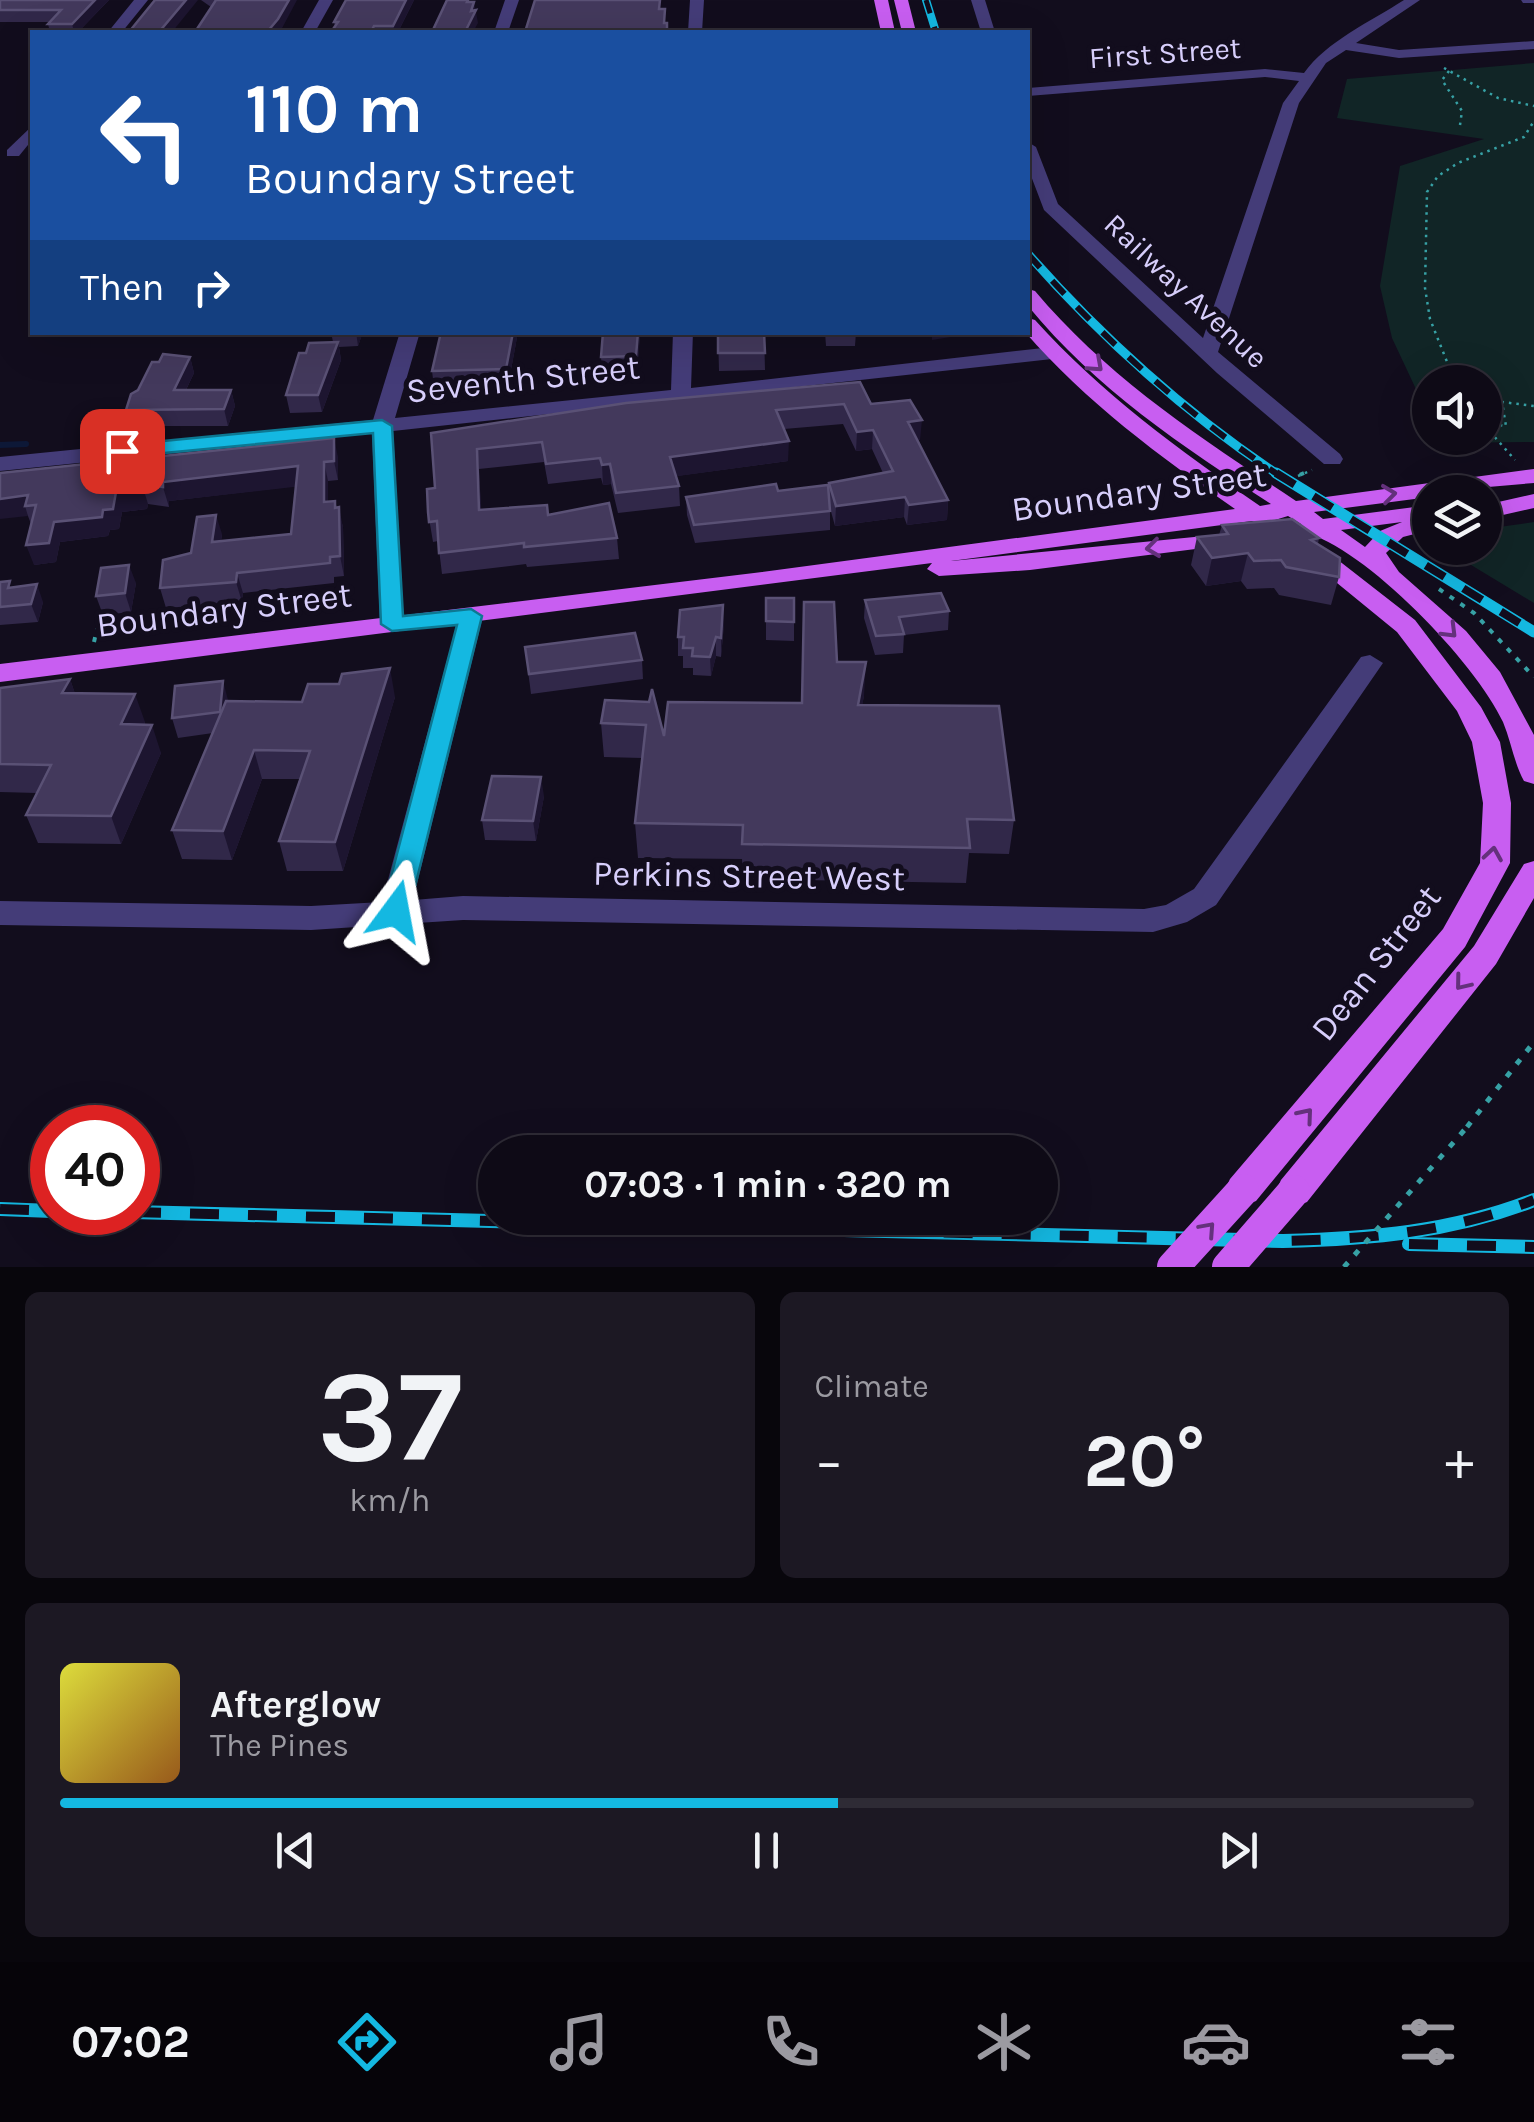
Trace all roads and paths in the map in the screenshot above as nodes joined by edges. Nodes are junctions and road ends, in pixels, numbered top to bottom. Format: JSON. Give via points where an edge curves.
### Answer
{"nodes":[{"id":1,"x":141,"y":0,"type":"edge"},
{"id":2,"x":326,"y":0,"type":"edge"},
{"id":3,"x":512,"y":0,"type":"edge"},
{"id":4,"x":697,"y":0,"type":"edge"},
{"id":5,"x":881,"y":0,"type":"edge"},
{"id":6,"x":901,"y":0,"type":"edge"},
{"id":7,"x":978,"y":0,"type":"edge"},
{"id":8,"x":1413,"y":0,"type":"edge"},
{"id":9,"x":117,"y":30,"type":"edge"},
{"id":10,"x":309,"y":30,"type":"edge"},
{"id":11,"x":502,"y":30,"type":"edge"},
{"id":12,"x":694,"y":30,"type":"edge"},
{"id":13,"x":888,"y":30,"type":"edge"},
{"id":14,"x":908,"y":30,"type":"edge"},
{"id":15,"x":987,"y":30,"type":"edge"},
{"id":16,"x":1341,"y":44,"type":"junction"},
{"id":17,"x":1534,"y":44,"type":"edge"},
{"id":18,"x":1419,"y":53,"type":"junction"},
{"id":19,"x":1449,"y":71,"type":"junction"},
{"id":20,"x":1306,"y":78,"type":"junction"},
{"id":21,"x":1030,"y":92,"type":"edge"},
{"id":22,"x":1534,"y":106,"type":"edge"},
{"id":23,"x":1534,"y":120,"type":"edge"},
{"id":24,"x":1460,"y":124,"type":"dead end"},
{"id":25,"x":30,"y":133,"type":"edge"},
{"id":26,"x":1030,"y":152,"type":"edge"},
{"id":27,"x":13,"y":153,"type":"dead end"},
{"id":28,"x":1030,"y":298,"type":"edge"},
{"id":29,"x":1030,"y":326,"type":"edge"},
{"id":30,"x":409,"y":335,"type":"edge"},
{"id":31,"x":683,"y":335,"type":"edge"},
{"id":32,"x":1208,"y":352,"type":"junction"},
{"id":33,"x":1052,"y":353,"type":"junction"},
{"id":34,"x":1449,"y":365,"type":"edge"},
{"id":35,"x":682,"y":395,"type":"junction"},
{"id":36,"x":1502,"y":402,"type":"edge"},
{"id":37,"x":1502,"y":402,"type":"edge"},
{"id":38,"x":1534,"y":406,"type":"edge"},
{"id":39,"x":382,"y":426,"type":"junction"},
{"id":40,"x":1502,"y":426,"type":"edge"},
{"id":41,"x":1502,"y":443,"type":"edge"},
{"id":42,"x":0,"y":464,"type":"edge"},
{"id":43,"x":1324,"y":464,"type":"joint"},
{"id":44,"x":1526,"y":470,"type":"edge"},
{"id":45,"x":1204,"y":476,"type":"junction"},
{"id":46,"x":1281,"y":482,"type":"dead end"},
{"id":47,"x":1534,"y":500,"type":"edge"},
{"id":48,"x":1502,"y":505,"type":"edge"},
{"id":49,"x":1257,"y":513,"type":"junction"},
{"id":50,"x":1412,"y":514,"type":"edge"},
{"id":51,"x":1288,"y":519,"type":"junction"},
{"id":52,"x":1320,"y":526,"type":"junction"},
{"id":53,"x":1412,"y":528,"type":"edge"},
{"id":54,"x":1002,"y":546,"type":"junction"},
{"id":55,"x":754,"y":580,"type":"junction"},
{"id":56,"x":1399,"y":584,"type":"junction"},
{"id":57,"x":471,"y":616,"type":"junction"},
{"id":58,"x":392,"y":624,"type":"junction"},
{"id":59,"x":1370,"y":663,"type":"dead end"},
{"id":60,"x":0,"y":673,"type":"edge"},
{"id":61,"x":1534,"y":774,"type":"edge"},
{"id":62,"x":1534,"y":872,"type":"edge"},
{"id":63,"x":396,"y":911,"type":"junction"},
{"id":64,"x":0,"y":913,"type":"edge"},
{"id":65,"x":1534,"y":1042,"type":"edge"},
{"id":66,"x":1467,"y":1127,"type":"joint"},
{"id":67,"x":1174,"y":1267,"type":"edge"},
{"id":68,"x":1228,"y":1267,"type":"edge"},
{"id":69,"x":1344,"y":1267,"type":"edge"}],
"edges":[{"from":1,"to":9,"type":"street"},
{"from":2,"to":10,"type":"street"},
{"from":3,"to":11,"type":"street"},
{"from":4,"to":12,"type":"street"},
{"from":5,"to":13,"type":"main road"},
{"from":6,"to":14,"type":"main road"},
{"from":7,"to":15,"type":"street"},
{"from":8,"to":16,"type":"street"},
{"from":16,"to":18,"type":"street"},
{"from":16,"to":20,"type":"street"},
{"from":17,"to":18,"type":"street"},
{"from":18,"to":19,"type":"path"},
{"from":19,"to":22,"type":"path","via":[[1498,98]]},
{"from":19,"to":24,"type":"path","via":[[1442,80],[1462,110]]},
{"from":20,"to":21,"type":"street","name":"First Street","via":[[1265,73]]},
{"from":20,"to":32,"type":"street","via":[[1291,103]]},
{"from":23,"to":34,"type":"path","via":[[1524,137],[1458,163],[1427,192],[1430,319]]},
{"from":25,"to":27,"type":"street"},
{"from":26,"to":32,"type":"street","name":"Railway Avenue","via":[[1050,206]]},
{"from":28,"to":51,"type":"main road","one_way":true,"via":[[1122,388]]},
{"from":29,"to":33,"type":"main road"},
{"from":30,"to":39,"type":"street"},
{"from":31,"to":35,"type":"street"},
{"from":32,"to":43,"type":"street","name":"Railway Avenue"},
{"from":33,"to":35,"type":"street","name":"Seventh Street"},
{"from":33,"to":45,"type":"main road"},
{"from":35,"to":39,"type":"street","name":"Seventh Street"},
{"from":36,"to":38,"type":"path"},
{"from":37,"to":40,"type":"path"},
{"from":39,"to":42,"type":"street","name":"Seventh Street"},
{"from":39,"to":58,"type":"street"},
{"from":41,"to":44,"type":"path"},
{"from":43,"to":46,"type":"path"},
{"from":51,"to":44,"type":"main road","name":"Boundary Street","one_way":true},
{"from":45,"to":49,"type":"main road"},
{"from":45,"to":54,"type":"main road","via":[[1207,494],[1195,506],[1091,521]]},
{"from":47,"to":48,"type":"main road"},
{"from":49,"to":51,"type":"main road","name":"Dean Street"},
{"from":49,"to":54,"type":"main road","name":"Boundary Street"},
{"from":50,"to":52,"type":"main road","name":"Boundary Street"},
{"from":51,"to":52,"type":"main road","name":"Boundary Street"},
{"from":51,"to":55,"type":"main road","name":"Boundary Street","one_way":true,"via":[[1030,563]]},
{"from":67,"to":51,"type":"main road","name":"Dean Street","one_way":true,"bridge":true,"via":[[1454,938],[1495,863],[1497,803],[1486,742],[1468,707],[1406,626]]},
{"from":52,"to":56,"type":"main road"},
{"from":53,"to":56,"type":"main road","via":[[1392,533],[1375,549]]},
{"from":54,"to":55,"type":"main road","name":"Boundary Street"},
{"from":55,"to":57,"type":"main road","name":"Boundary Street"},
{"from":56,"to":61,"type":"main road","one_way":true,"via":[[1466,646],[1520,727]]},
{"from":57,"to":58,"type":"main road","name":"Boundary Street"},
{"from":57,"to":63,"type":"street"},
{"from":58,"to":60,"type":"main road","name":"Boundary Street"},
{"from":59,"to":63,"type":"street","name":"Perkins Street West","via":[[1205,897],[1166,918]]},
{"from":62,"to":68,"type":"main road","one_way":true,"bridge":true,"via":[[1485,955]]},
{"from":63,"to":64,"type":"street","name":"Perkins Street West","via":[[312,918]]},
{"from":65,"to":66,"type":"path"},
{"from":66,"to":69,"type":"path","bridge":true}]}
